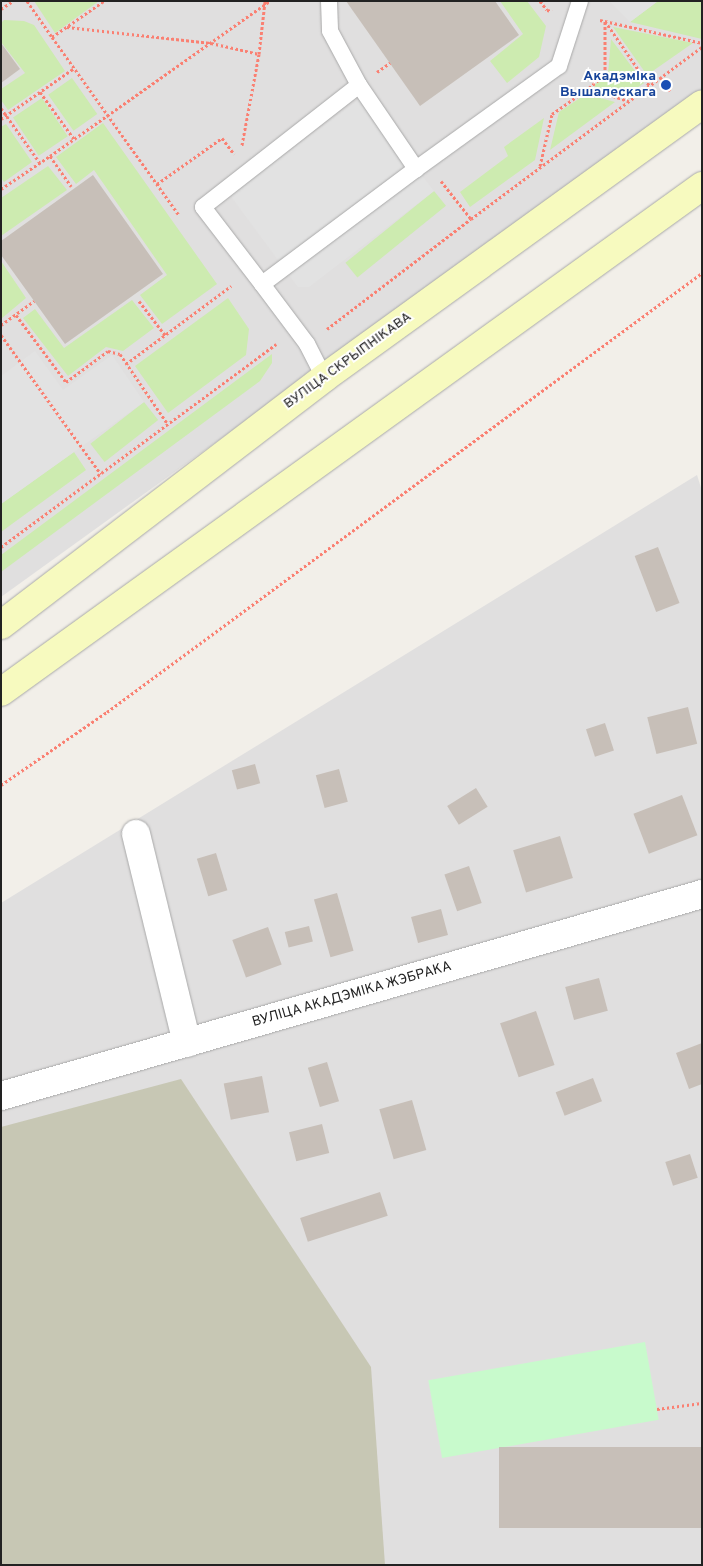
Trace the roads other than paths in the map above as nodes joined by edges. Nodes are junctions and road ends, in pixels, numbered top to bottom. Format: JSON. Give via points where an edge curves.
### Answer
{"nodes":[{"id":1,"x":329,"y":1,"type":"edge"},
{"id":2,"x":580,"y":1,"type":"edge"},
{"id":3,"x":359,"y":85,"type":"junction"},
{"id":4,"x":702,"y":104,"type":"edge"},
{"id":5,"x":416,"y":169,"type":"junction"},
{"id":6,"x":702,"y":186,"type":"edge"},
{"id":7,"x":262,"y":284,"type":"junction"},
{"id":8,"x":324,"y":378,"type":"junction"},
{"id":9,"x":1,"y":625,"type":"edge"},
{"id":10,"x":1,"y":692,"type":"edge"},
{"id":11,"x":136,"y":834,"type":"dead end"},
{"id":12,"x":702,"y":894,"type":"edge"},
{"id":13,"x":187,"y":1043,"type":"junction"},
{"id":14,"x":1,"y":1096,"type":"edge"}],
"edges":[{"from":1,"to":3,"type":"lane","via":[[330,31]]},
{"from":2,"to":5,"type":"lane","via":[[559,66]]},
{"from":3,"to":5,"type":"lane"},
{"from":3,"to":7,"type":"lane","via":[[203,207]]},
{"from":4,"to":8,"type":"main road","name":"ВУЛІЦА СКРЫПНІКАВА"},
{"from":5,"to":7,"type":"lane"},
{"from":6,"to":10,"type":"main road"},
{"from":7,"to":8,"type":"lane","via":[[308,344]]},
{"from":8,"to":9,"type":"main road","name":"ВУЛІЦА СКРЫПНІКАВА"},
{"from":11,"to":13,"type":"street"},
{"from":12,"to":13,"type":"street","name":"ВУЛІЦА АКАДЭМІКА ЖЭБРАКА"},
{"from":13,"to":14,"type":"street","name":"ВУЛІЦА АКАДЭМІКА ЖЭБРАКА"}]}
